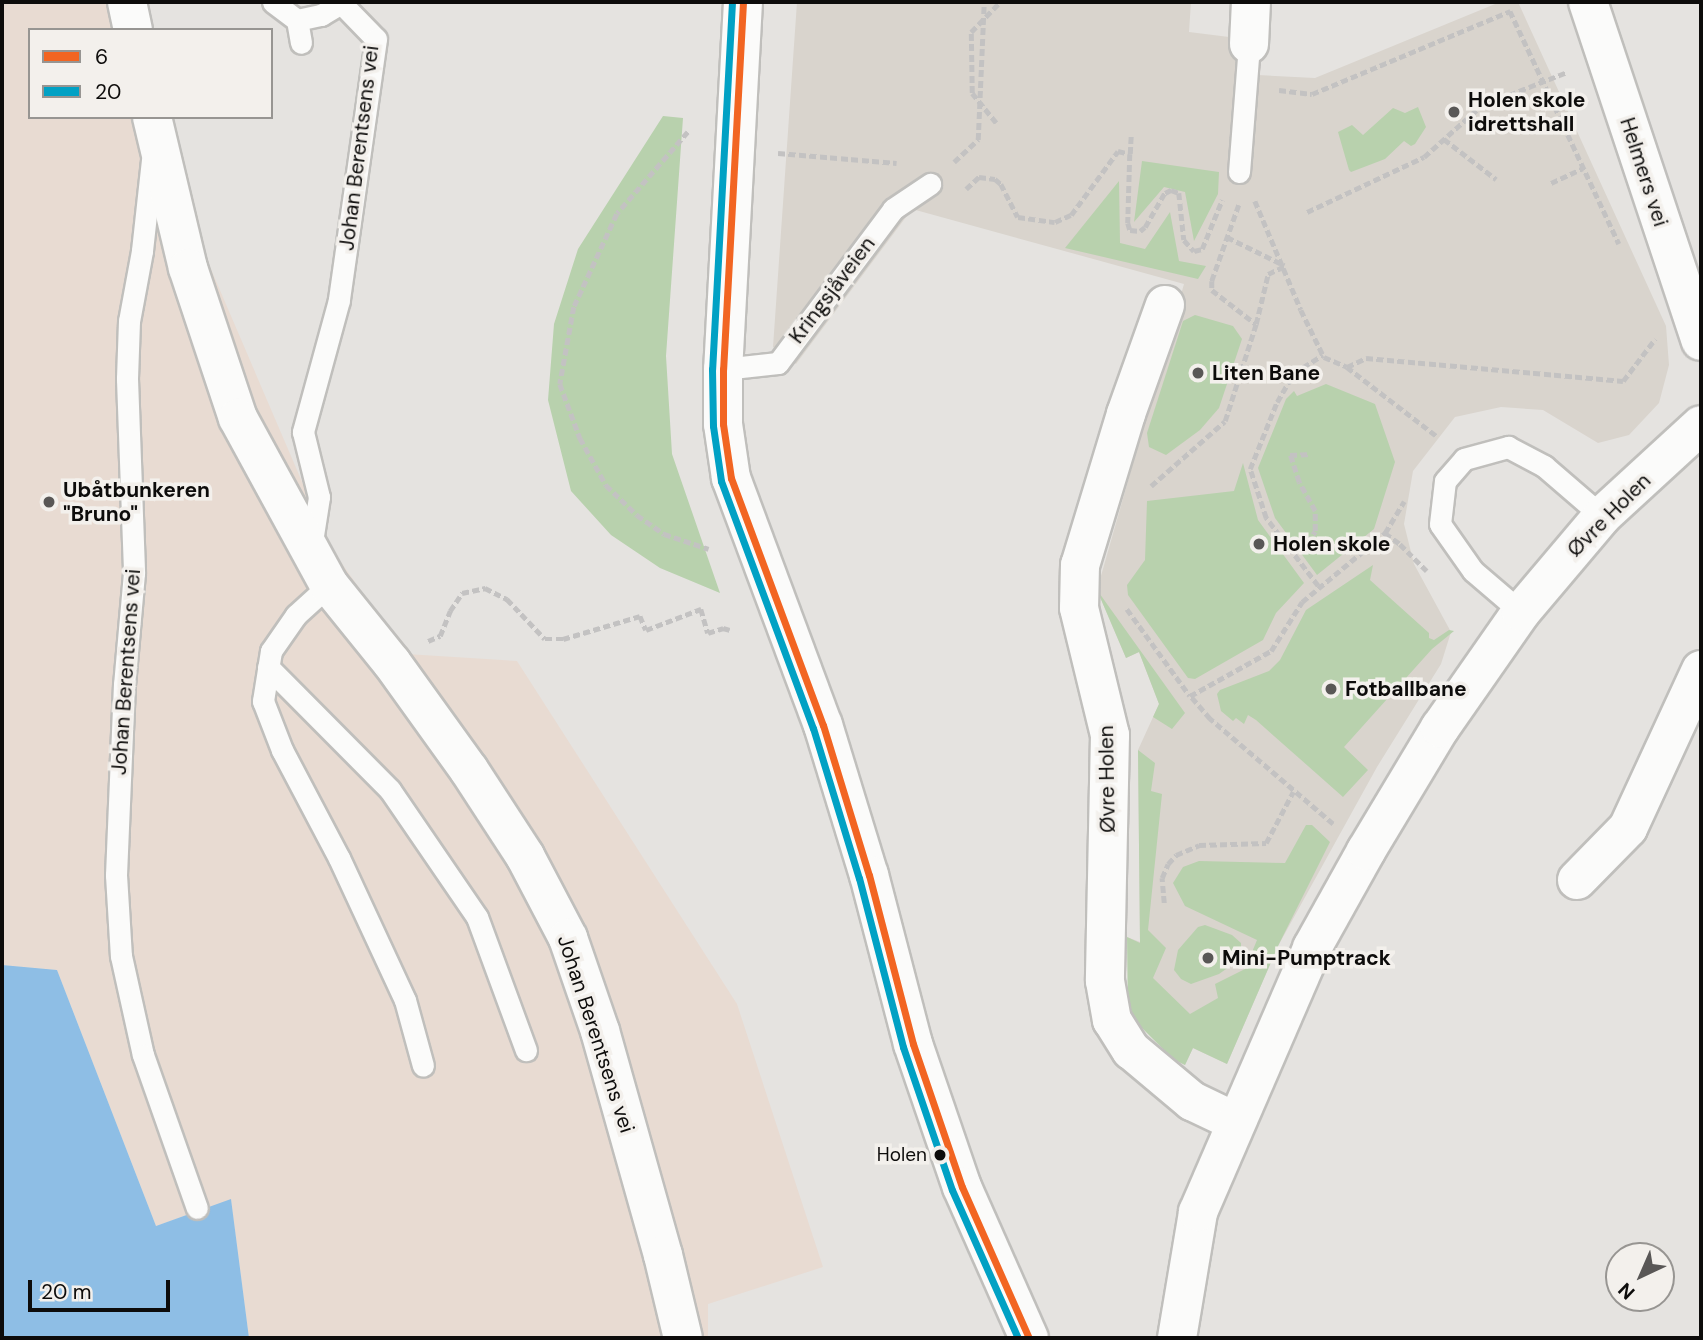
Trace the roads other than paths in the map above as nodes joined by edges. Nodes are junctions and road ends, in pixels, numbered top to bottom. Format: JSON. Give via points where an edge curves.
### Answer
{"nodes":[{"id":1,"x":127,"y":2,"type":"edge"},
{"id":2,"x":272,"y":2,"type":"edge"},
{"id":3,"x":341,"y":2,"type":"edge"},
{"id":4,"x":743,"y":2,"type":"edge"},
{"id":5,"x":1251,"y":2,"type":"edge"},
{"id":6,"x":1588,"y":2,"type":"edge"},
{"id":7,"x":297,"y":20,"type":"junction"},
{"id":8,"x":133,"y":28,"type":"edge"},
{"id":9,"x":301,"y":43,"type":"dead end"},
{"id":10,"x":1249,"y":44,"type":"joint"},
{"id":11,"x":153,"y":122,"type":"edge"},
{"id":12,"x":1239,"y":172,"type":"road end"},
{"id":13,"x":930,"y":184,"type":"road end"},
{"id":14,"x":1164,"y":305,"type":"dead end"},
{"id":15,"x":1701,"y":341,"type":"edge"},
{"id":16,"x":723,"y":369,"type":"junction"},
{"id":17,"x":1701,"y":425,"type":"edge"},
{"id":18,"x":1602,"y":516,"type":"junction"},
{"id":19,"x":311,"y":552,"type":"junction"},
{"id":20,"x":329,"y":585,"type":"junction"},
{"id":21,"x":1521,"y":612,"type":"junction"},
{"id":22,"x":268,"y":667,"type":"junction"},
{"id":23,"x":1701,"y":670,"type":"edge"},
{"id":24,"x":1577,"y":880,"type":"dead end"},
{"id":25,"x":526,"y":1050,"type":"dead end"},
{"id":26,"x":423,"y":1066,"type":"dead end"},
{"id":27,"x":1236,"y":1122,"type":"junction"},
{"id":28,"x":197,"y":1208,"type":"dead end"},
{"id":29,"x":683,"y":1338,"type":"edge"},
{"id":30,"x":1029,"y":1338,"type":"edge"},
{"id":31,"x":1177,"y":1338,"type":"edge"}],
"edges":[{"from":1,"to":8,"type":"street"},
{"from":2,"to":7,"type":"lane"},
{"from":3,"to":7,"type":"lane","name":"Johan Berentsens vei","via":[[321,15]]},
{"from":3,"to":19,"type":"lane","name":"Johan Berentsens vei","via":[[376,39],[339,300],[303,432],[319,497]]},
{"from":4,"to":16,"type":"street"},
{"from":5,"to":10,"type":"street"},
{"from":6,"to":15,"type":"street","name":"Helmers vei"},
{"from":7,"to":9,"type":"lane"},
{"from":10,"to":12,"type":"lane"},
{"from":11,"to":19,"type":"street","name":"Johan Berentsens vei","via":[[188,268],[238,418]]},
{"from":11,"to":28,"type":"lane","name":"Johan Berentsens vei","via":[[142,251],[129,321],[134,573],[123,696],[116,875],[121,956],[143,1055]]},
{"from":13,"to":16,"type":"lane","name":"Kringsjåveien","via":[[893,209],[778,363]]},
{"from":14,"to":27,"type":"street","name":"Øvre Holen","via":[[1080,565],[1079,608],[1110,735],[1105,981],[1112,1020],[1131,1050],[1192,1101]]},
{"from":16,"to":30,"type":"street","via":[[723,424],[737,496],[823,724],[913,1044],[962,1187]]},
{"from":17,"to":18,"type":"street","name":"Øvre Holen"},
{"from":18,"to":21,"type":"street","name":"Øvre Holen"},
{"from":18,"to":21,"type":"lane","via":[[1544,466],[1508,447],[1464,459],[1445,481],[1440,524],[1473,571]]},
{"from":19,"to":20,"type":"street","name":"Johan Berentsens vei"},
{"from":20,"to":22,"type":"lane","via":[[296,615],[271,651]]},
{"from":20,"to":29,"type":"street","name":"Johan Berentsens vei","via":[[392,663],[468,770],[525,856],[568,938],[600,1031]]},
{"from":21,"to":27,"type":"street","name":"Øvre Holen","via":[[1440,728],[1366,851],[1312,948]]},
{"from":22,"to":25,"type":"lane","via":[[390,790],[477,917]]},
{"from":22,"to":26,"type":"lane","via":[[263,701],[282,750],[405,1000]]},
{"from":23,"to":24,"type":"street","via":[[1628,828]]},
{"from":27,"to":31,"type":"street","name":"Øvre Holen","via":[[1198,1212]]}]}
